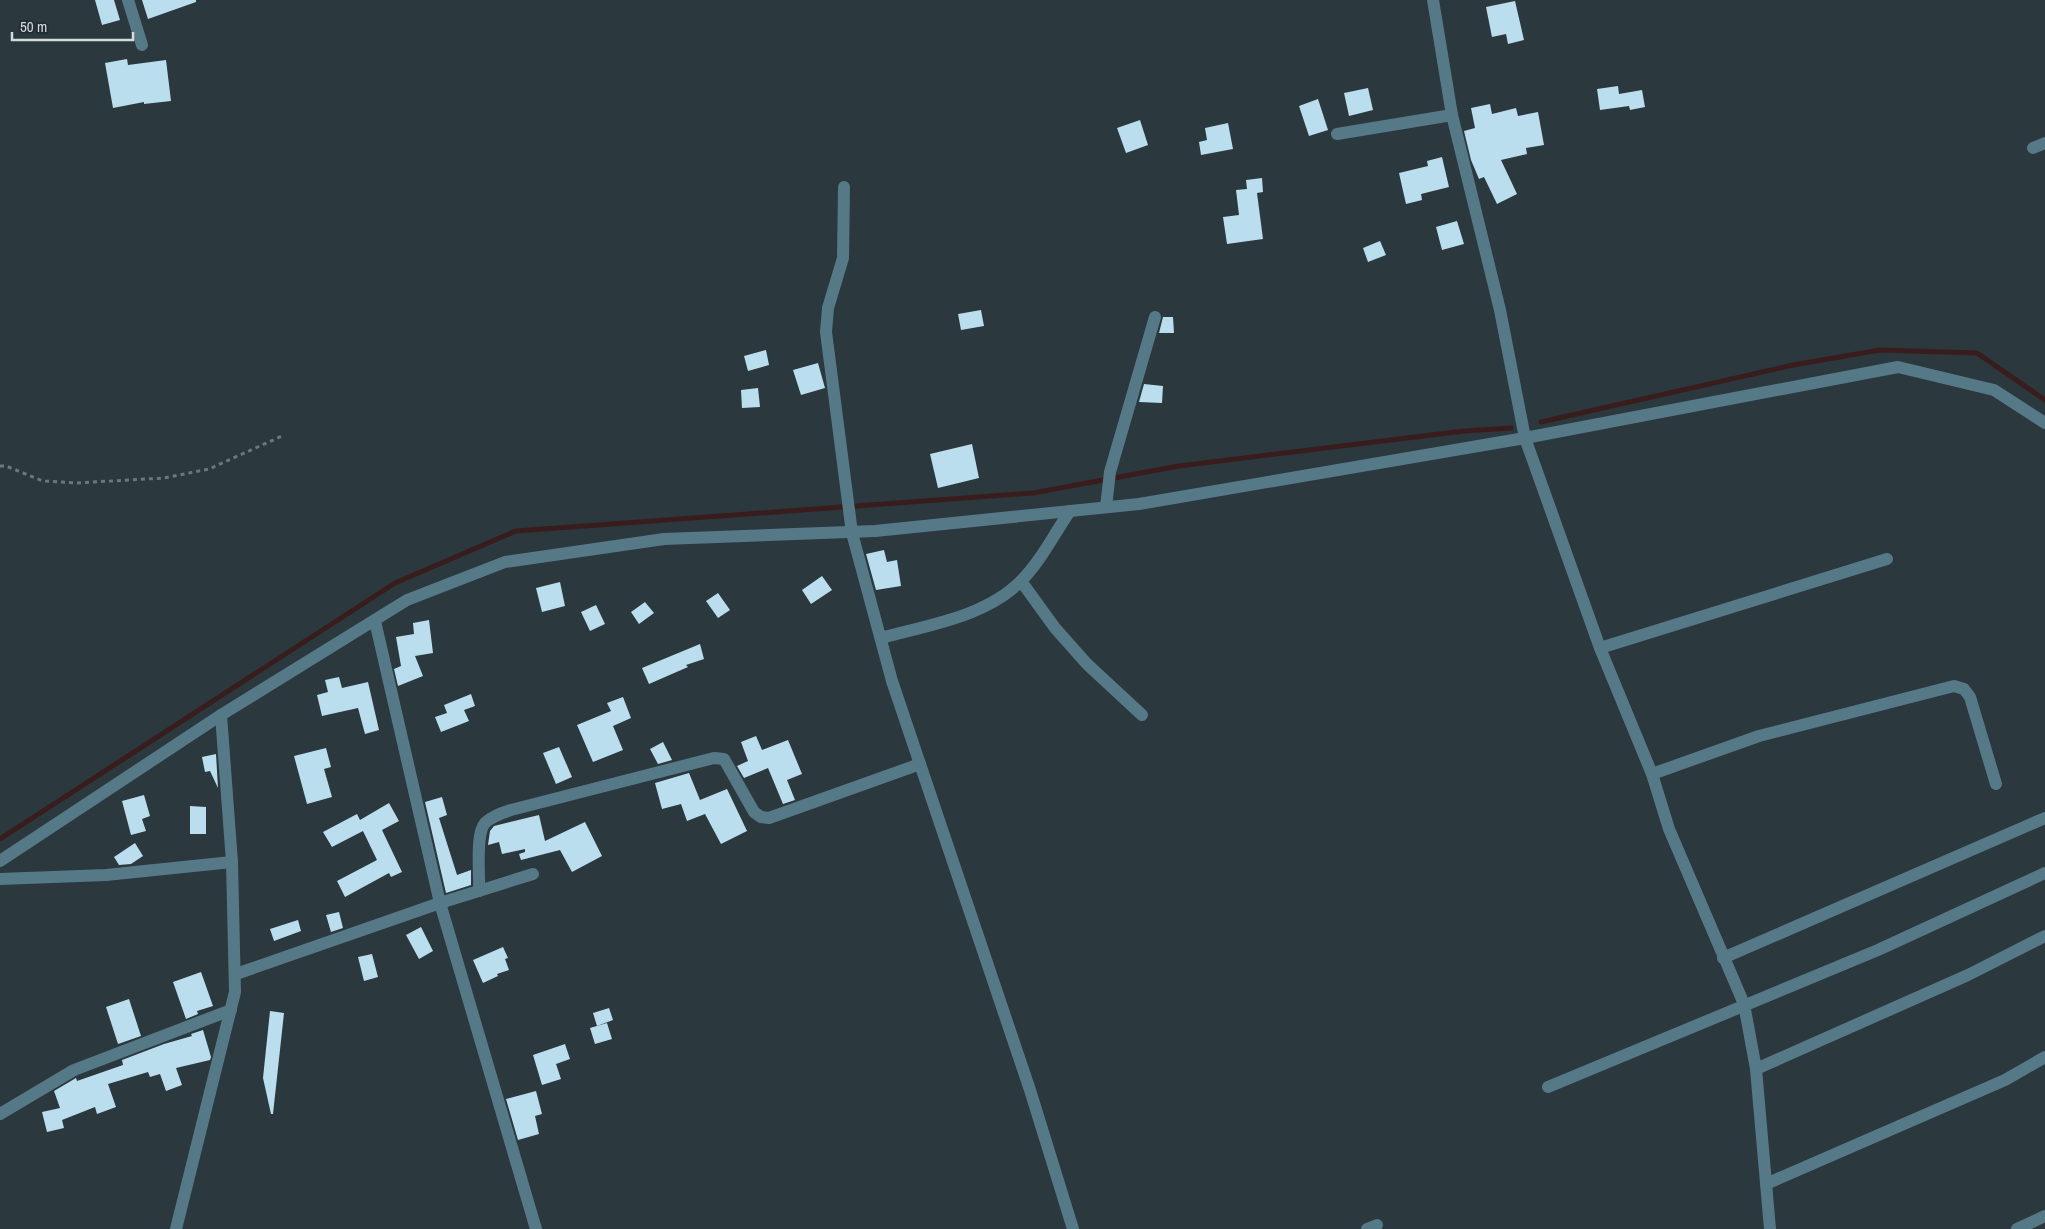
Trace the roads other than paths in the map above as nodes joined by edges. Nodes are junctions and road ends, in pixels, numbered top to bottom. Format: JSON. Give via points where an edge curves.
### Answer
{"nodes":[{"id":1,"x":128,"y":0,"type":"edge"},
{"id":2,"x":1433,"y":0,"type":"edge"},
{"id":3,"x":142,"y":45,"type":"dead end"},
{"id":4,"x":1452,"y":115,"type":"junction"},
{"id":5,"x":1337,"y":134,"type":"dead end"},
{"id":6,"x":844,"y":187,"type":"dead end"},
{"id":7,"x":1155,"y":317,"type":"dead end"},
{"id":8,"x":2045,"y":423,"type":"edge"},
{"id":9,"x":1525,"y":438,"type":"junction"},
{"id":10,"x":1106,"y":503,"type":"junction"},
{"id":11,"x":1070,"y":511,"type":"junction"},
{"id":12,"x":852,"y":527,"type":"junction"},
{"id":13,"x":1887,"y":558,"type":"dead end"},
{"id":14,"x":1021,"y":581,"type":"junction"},
{"id":15,"x":375,"y":621,"type":"junction"},
{"id":16,"x":881,"y":638,"type":"junction"},
{"id":17,"x":1600,"y":648,"type":"junction"},
{"id":18,"x":221,"y":715,"type":"junction"},
{"id":19,"x":1142,"y":715,"type":"dead end"},
{"id":20,"x":920,"y":764,"type":"junction"},
{"id":21,"x":1652,"y":774,"type":"junction"},
{"id":22,"x":1996,"y":784,"type":"dead end"},
{"id":23,"x":2045,"y":818,"type":"edge"},
{"id":24,"x":0,"y":861,"type":"edge"},
{"id":25,"x":232,"y":862,"type":"junction"},
{"id":26,"x":2045,"y":873,"type":"edge"},
{"id":27,"x":534,"y":874,"type":"dead end"},
{"id":28,"x":0,"y":879,"type":"edge"},
{"id":29,"x":479,"y":891,"type":"junction"},
{"id":30,"x":440,"y":903,"type":"junction"},
{"id":31,"x":2045,"y":936,"type":"edge"},
{"id":32,"x":1723,"y":958,"type":"junction"},
{"id":33,"x":236,"y":974,"type":"junction"},
{"id":34,"x":1744,"y":1004,"type":"junction"},
{"id":35,"x":231,"y":1010,"type":"junction"},
{"id":36,"x":2045,"y":1057,"type":"edge"},
{"id":37,"x":1756,"y":1069,"type":"junction"},
{"id":38,"x":1548,"y":1087,"type":"dead end"},
{"id":39,"x":0,"y":1114,"type":"edge"},
{"id":40,"x":1766,"y":1184,"type":"junction"},
{"id":41,"x":2045,"y":1216,"type":"edge"},
{"id":42,"x":176,"y":1229,"type":"edge"},
{"id":43,"x":536,"y":1229,"type":"edge"},
{"id":44,"x":1073,"y":1229,"type":"edge"},
{"id":45,"x":1770,"y":1229,"type":"edge"},
{"id":46,"x":2017,"y":1229,"type":"edge"}],
"edges":[{"from":1,"to":3,"type":"street"},
{"from":2,"to":4,"type":"street"},
{"from":4,"to":5,"type":"street"},
{"from":4,"to":9,"type":"street","via":[[1500,310]]},
{"from":6,"to":12,"type":"street","via":[[843,258],[828,308],[826,332]]},
{"from":7,"to":10,"type":"street","via":[[1110,472]]},
{"from":8,"to":9,"type":"street","via":[[1994,390],[1898,367]]},
{"from":9,"to":10,"type":"street","via":[[1139,504]]},
{"from":9,"to":17,"type":"street"},
{"from":10,"to":11,"type":"street"},
{"from":11,"to":12,"type":"street"},
{"from":11,"to":14,"type":"street"},
{"from":12,"to":15,"type":"street","via":[[664,539],[505,562],[407,600]]},
{"from":12,"to":16,"type":"street"},
{"from":13,"to":17,"type":"street"},
{"from":14,"to":16,"type":"street","via":[[1001,597],[958,617]]},
{"from":14,"to":19,"type":"street","via":[[1055,628],[1087,664]]},
{"from":15,"to":18,"type":"street"},
{"from":15,"to":30,"type":"street"},
{"from":16,"to":20,"type":"street","via":[[892,682]]},
{"from":17,"to":21,"type":"street"},
{"from":18,"to":24,"type":"street"},
{"from":18,"to":25,"type":"street"},
{"from":20,"to":29,"type":"street","via":[[769,818],[754,812],[724,759],[714,758],[510,810],[484,824],[480,837]]},
{"from":20,"to":44,"type":"street","via":[[1030,1090]]},
{"from":21,"to":22,"type":"street","via":[[1759,736],[1954,686],[1964,689],[1970,697]]},
{"from":21,"to":32,"type":"street","via":[[1669,829]]},
{"from":23,"to":32,"type":"street"},
{"from":25,"to":28,"type":"street","via":[[106,875]]},
{"from":25,"to":33,"type":"street"},
{"from":26,"to":34,"type":"street","via":[[1878,950]]},
{"from":27,"to":29,"type":"street"},
{"from":29,"to":30,"type":"street"},
{"from":30,"to":33,"type":"street"},
{"from":30,"to":43,"type":"street"},
{"from":31,"to":37,"type":"street","via":[[1951,983]]},
{"from":32,"to":34,"type":"street"},
{"from":33,"to":35,"type":"street"},
{"from":34,"to":37,"type":"street"},
{"from":34,"to":38,"type":"street"},
{"from":35,"to":39,"type":"street","via":[[74,1070]]},
{"from":35,"to":42,"type":"street"},
{"from":36,"to":40,"type":"street","via":[[2005,1080]]},
{"from":37,"to":40,"type":"street"},
{"from":40,"to":45,"type":"street"},
{"from":41,"to":46,"type":"street"}]}
